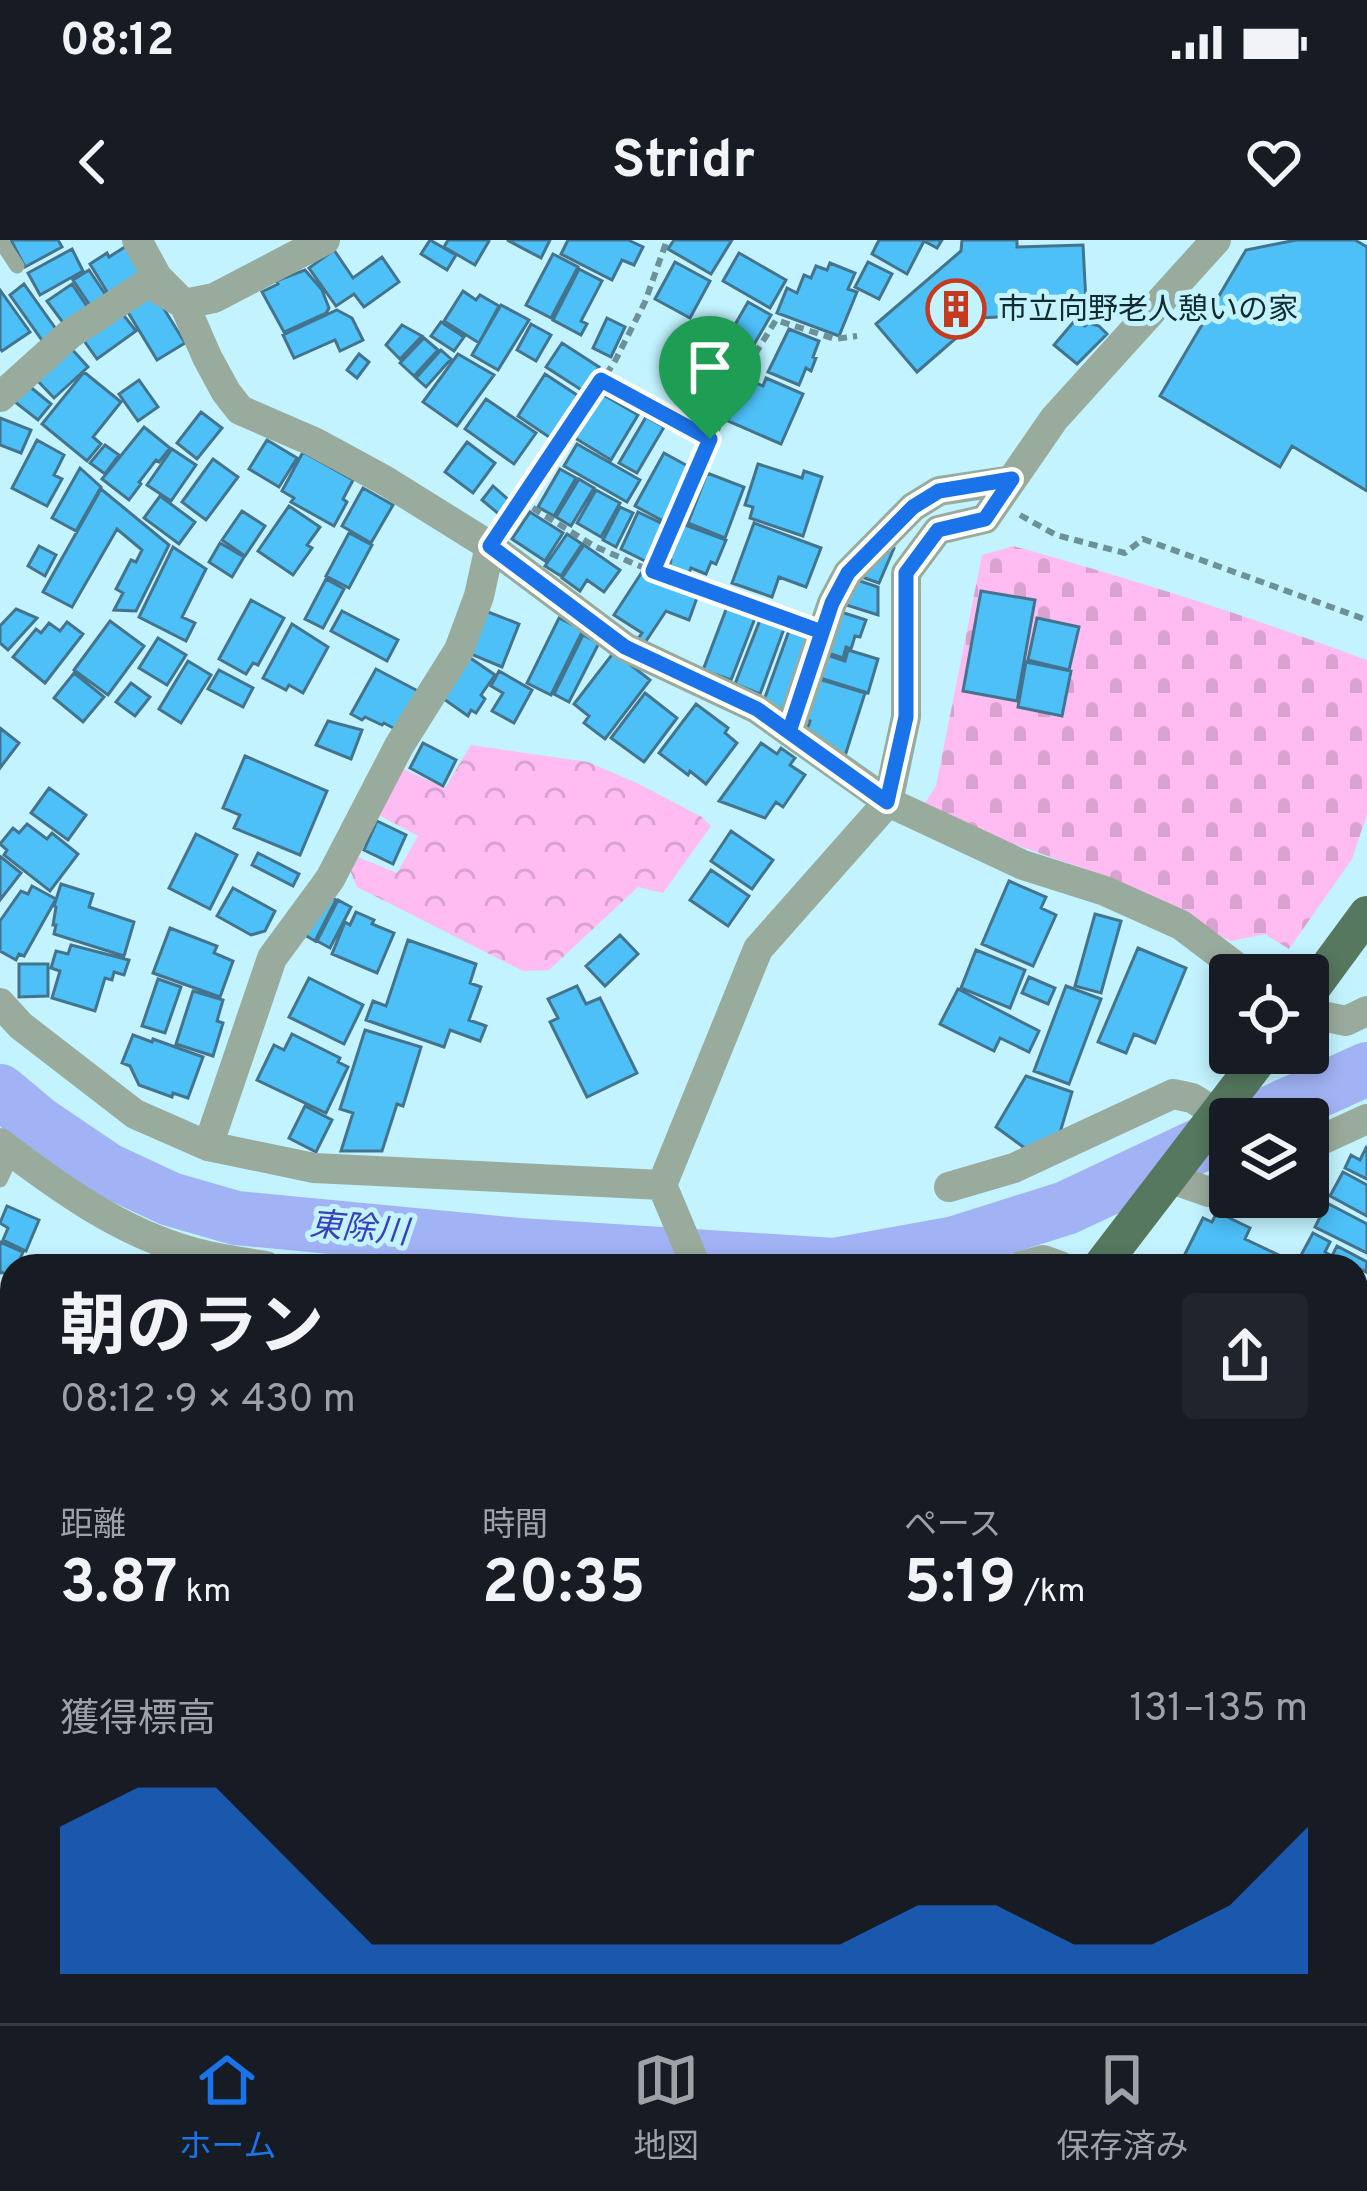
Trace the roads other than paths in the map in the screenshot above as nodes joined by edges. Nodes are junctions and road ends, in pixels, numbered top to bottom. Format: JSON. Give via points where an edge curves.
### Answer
{"nodes":[{"id":1,"x":0,"y":240,"type":"edge"},
{"id":2,"x":136,"y":240,"type":"edge"},
{"id":3,"x":325,"y":240,"type":"edge"},
{"id":4,"x":1216,"y":240,"type":"edge"},
{"id":5,"x":17,"y":266,"type":"dead end"},
{"id":6,"x":184,"y":304,"type":"junction"},
{"id":7,"x":0,"y":397,"type":"edge"},
{"id":8,"x":1004,"y":491,"type":"junction"},
{"id":9,"x":490,"y":546,"type":"junction"},
{"id":10,"x":789,"y":732,"type":"junction"},
{"id":11,"x":887,"y":802,"type":"junction"},
{"id":12,"x":1367,"y":914,"type":"edge"},
{"id":13,"x":1219,"y":954,"type":"edge"},
{"id":14,"x":1329,"y":966,"type":"edge"},
{"id":15,"x":0,"y":1003,"type":"edge"},
{"id":16,"x":1367,"y":1011,"type":"edge"},
{"id":17,"x":1329,"y":1017,"type":"edge"},
{"id":18,"x":1241,"y":1074,"type":"edge"},
{"id":19,"x":1205,"y":1106,"type":"junction"},
{"id":20,"x":1367,"y":1118,"type":"edge"},
{"id":21,"x":1329,"y":1136,"type":"edge"},
{"id":22,"x":208,"y":1146,"type":"junction"},
{"id":23,"x":4,"y":1158,"type":"edge"},
{"id":24,"x":1200,"y":1183,"type":"edge"},
{"id":25,"x":662,"y":1185,"type":"junction"},
{"id":26,"x":949,"y":1187,"type":"dead end"},
{"id":27,"x":169,"y":1254,"type":"edge"},
{"id":28,"x":691,"y":1254,"type":"edge"},
{"id":29,"x":1110,"y":1254,"type":"edge"}],
"edges":[{"from":1,"to":5,"type":"lane"},
{"from":2,"to":6,"type":"street"},
{"from":3,"to":6,"type":"street","via":[[214,298]]},
{"from":4,"to":8,"type":"street","via":[[1054,419]]},
{"from":6,"to":7,"type":"street","via":[[148,283],[70,334]]},
{"from":6,"to":9,"type":"street","via":[[240,410],[367,470]]},
{"from":8,"to":10,"type":"street","via":[[939,491],[848,573]]},
{"from":8,"to":11,"type":"street","via":[[985,519],[938,530],[906,573],[906,717]]},
{"from":9,"to":10,"type":"street","via":[[625,647]]},
{"from":9,"to":22,"type":"street","via":[[459,650],[398,746],[330,879],[272,958]]},
{"from":10,"to":11,"type":"street"},
{"from":11,"to":13,"type":"street","via":[[1023,866],[1180,925]]},
{"from":11,"to":25,"type":"street","via":[[758,949]]},
{"from":12,"to":14,"type":"main road"},
{"from":15,"to":22,"type":"street","via":[[135,1114]]},
{"from":16,"to":17,"type":"street","via":[[1346,1021]]},
{"from":18,"to":19,"type":"main road"},
{"from":19,"to":24,"type":"main road"},
{"from":19,"to":26,"type":"street","via":[[1173,1094],[1014,1168]]},
{"from":20,"to":21,"type":"street"},
{"from":22,"to":25,"type":"street","via":[[314,1168]]},
{"from":23,"to":27,"type":"street"},
{"from":24,"to":29,"type":"main road","via":[[1144,1210]]},
{"from":25,"to":28,"type":"street"}]}
